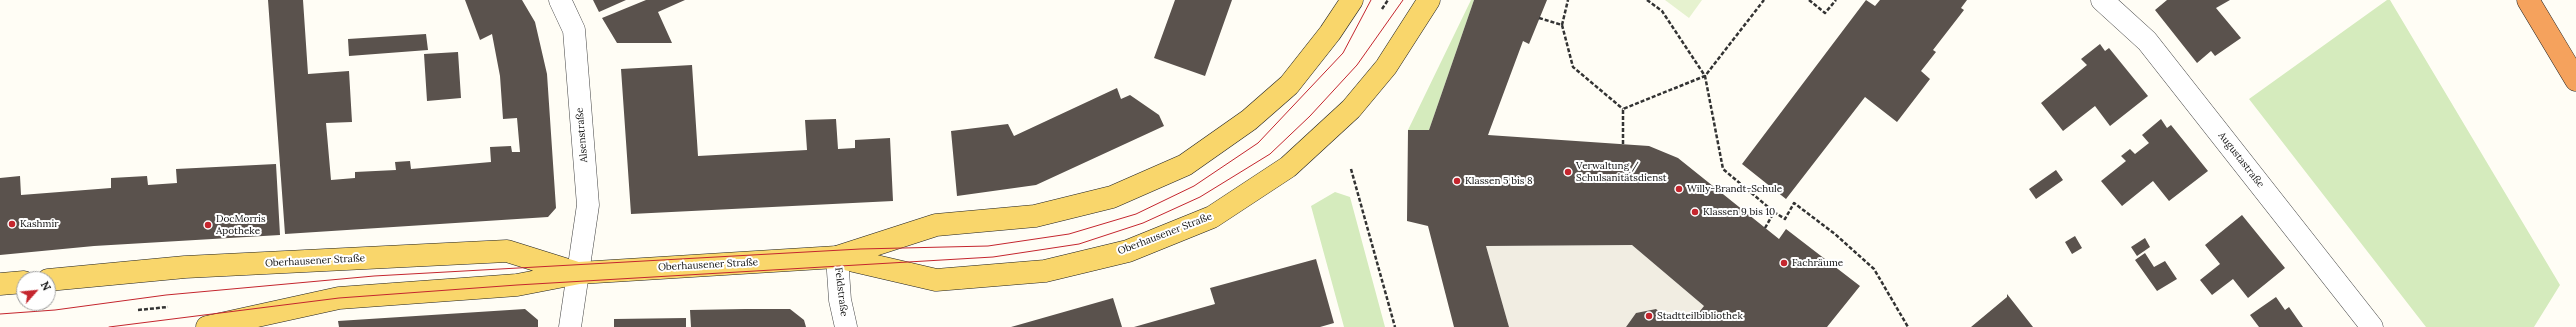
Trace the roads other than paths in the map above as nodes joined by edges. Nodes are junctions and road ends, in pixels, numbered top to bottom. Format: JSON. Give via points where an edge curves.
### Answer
{"nodes":[{"id":1,"x":560,"y":0,"type":"edge"},
{"id":2,"x":1352,"y":0,"type":"edge"},
{"id":3,"x":1429,"y":0,"type":"edge"},
{"id":4,"x":2102,"y":0,"type":"edge"},
{"id":5,"x":2528,"y":0,"type":"edge"},
{"id":6,"x":2576,"y":80,"type":"edge"},
{"id":7,"x":836,"y":257,"type":"junction"},
{"id":8,"x":579,"y":273,"type":"junction"},
{"id":9,"x":56,"y":279,"type":"edge"},
{"id":10,"x":16,"y":283,"type":"edge"},
{"id":11,"x":0,"y":284,"type":"edge"},
{"id":12,"x":207,"y":327,"type":"edge"},
{"id":13,"x":570,"y":327,"type":"edge"},
{"id":14,"x":846,"y":327,"type":"edge"},
{"id":15,"x":2372,"y":327,"type":"edge"}],
"edges":[{"from":1,"to":8,"type":"street","name":"Alsenstraße","via":[[574,30],[588,205]]},
{"from":2,"to":7,"type":"main road","name":"Oberhausener Straße","via":[[1289,85],[1249,120],[1185,165],[1112,197],[1035,216],[936,225]]},
{"from":3,"to":7,"type":"main road","name":"Oberhausener Straße","via":[[1386,67],[1351,109],[1288,167],[1212,217],[1128,251],[1045,271],[936,280]]},
{"from":4,"to":15,"type":"street","name":"Augustastraße","via":[[2147,41]]},
{"from":5,"to":6,"type":"highway"},
{"from":7,"to":8,"type":"main road","name":"Oberhausener Straße"},
{"from":7,"to":14,"type":"street","name":"Feldstraße","via":[[840,300]]},
{"from":8,"to":9,"type":"main road","name":"Oberhausener Straße","via":[[507,251],[185,267]]},
{"from":8,"to":12,"type":"main road","name":"Oberhausener Straße","via":[[517,285],[339,298]]},
{"from":8,"to":13,"type":"street","name":"Alsenstraße"},
{"from":10,"to":11,"type":"main road"}]}
